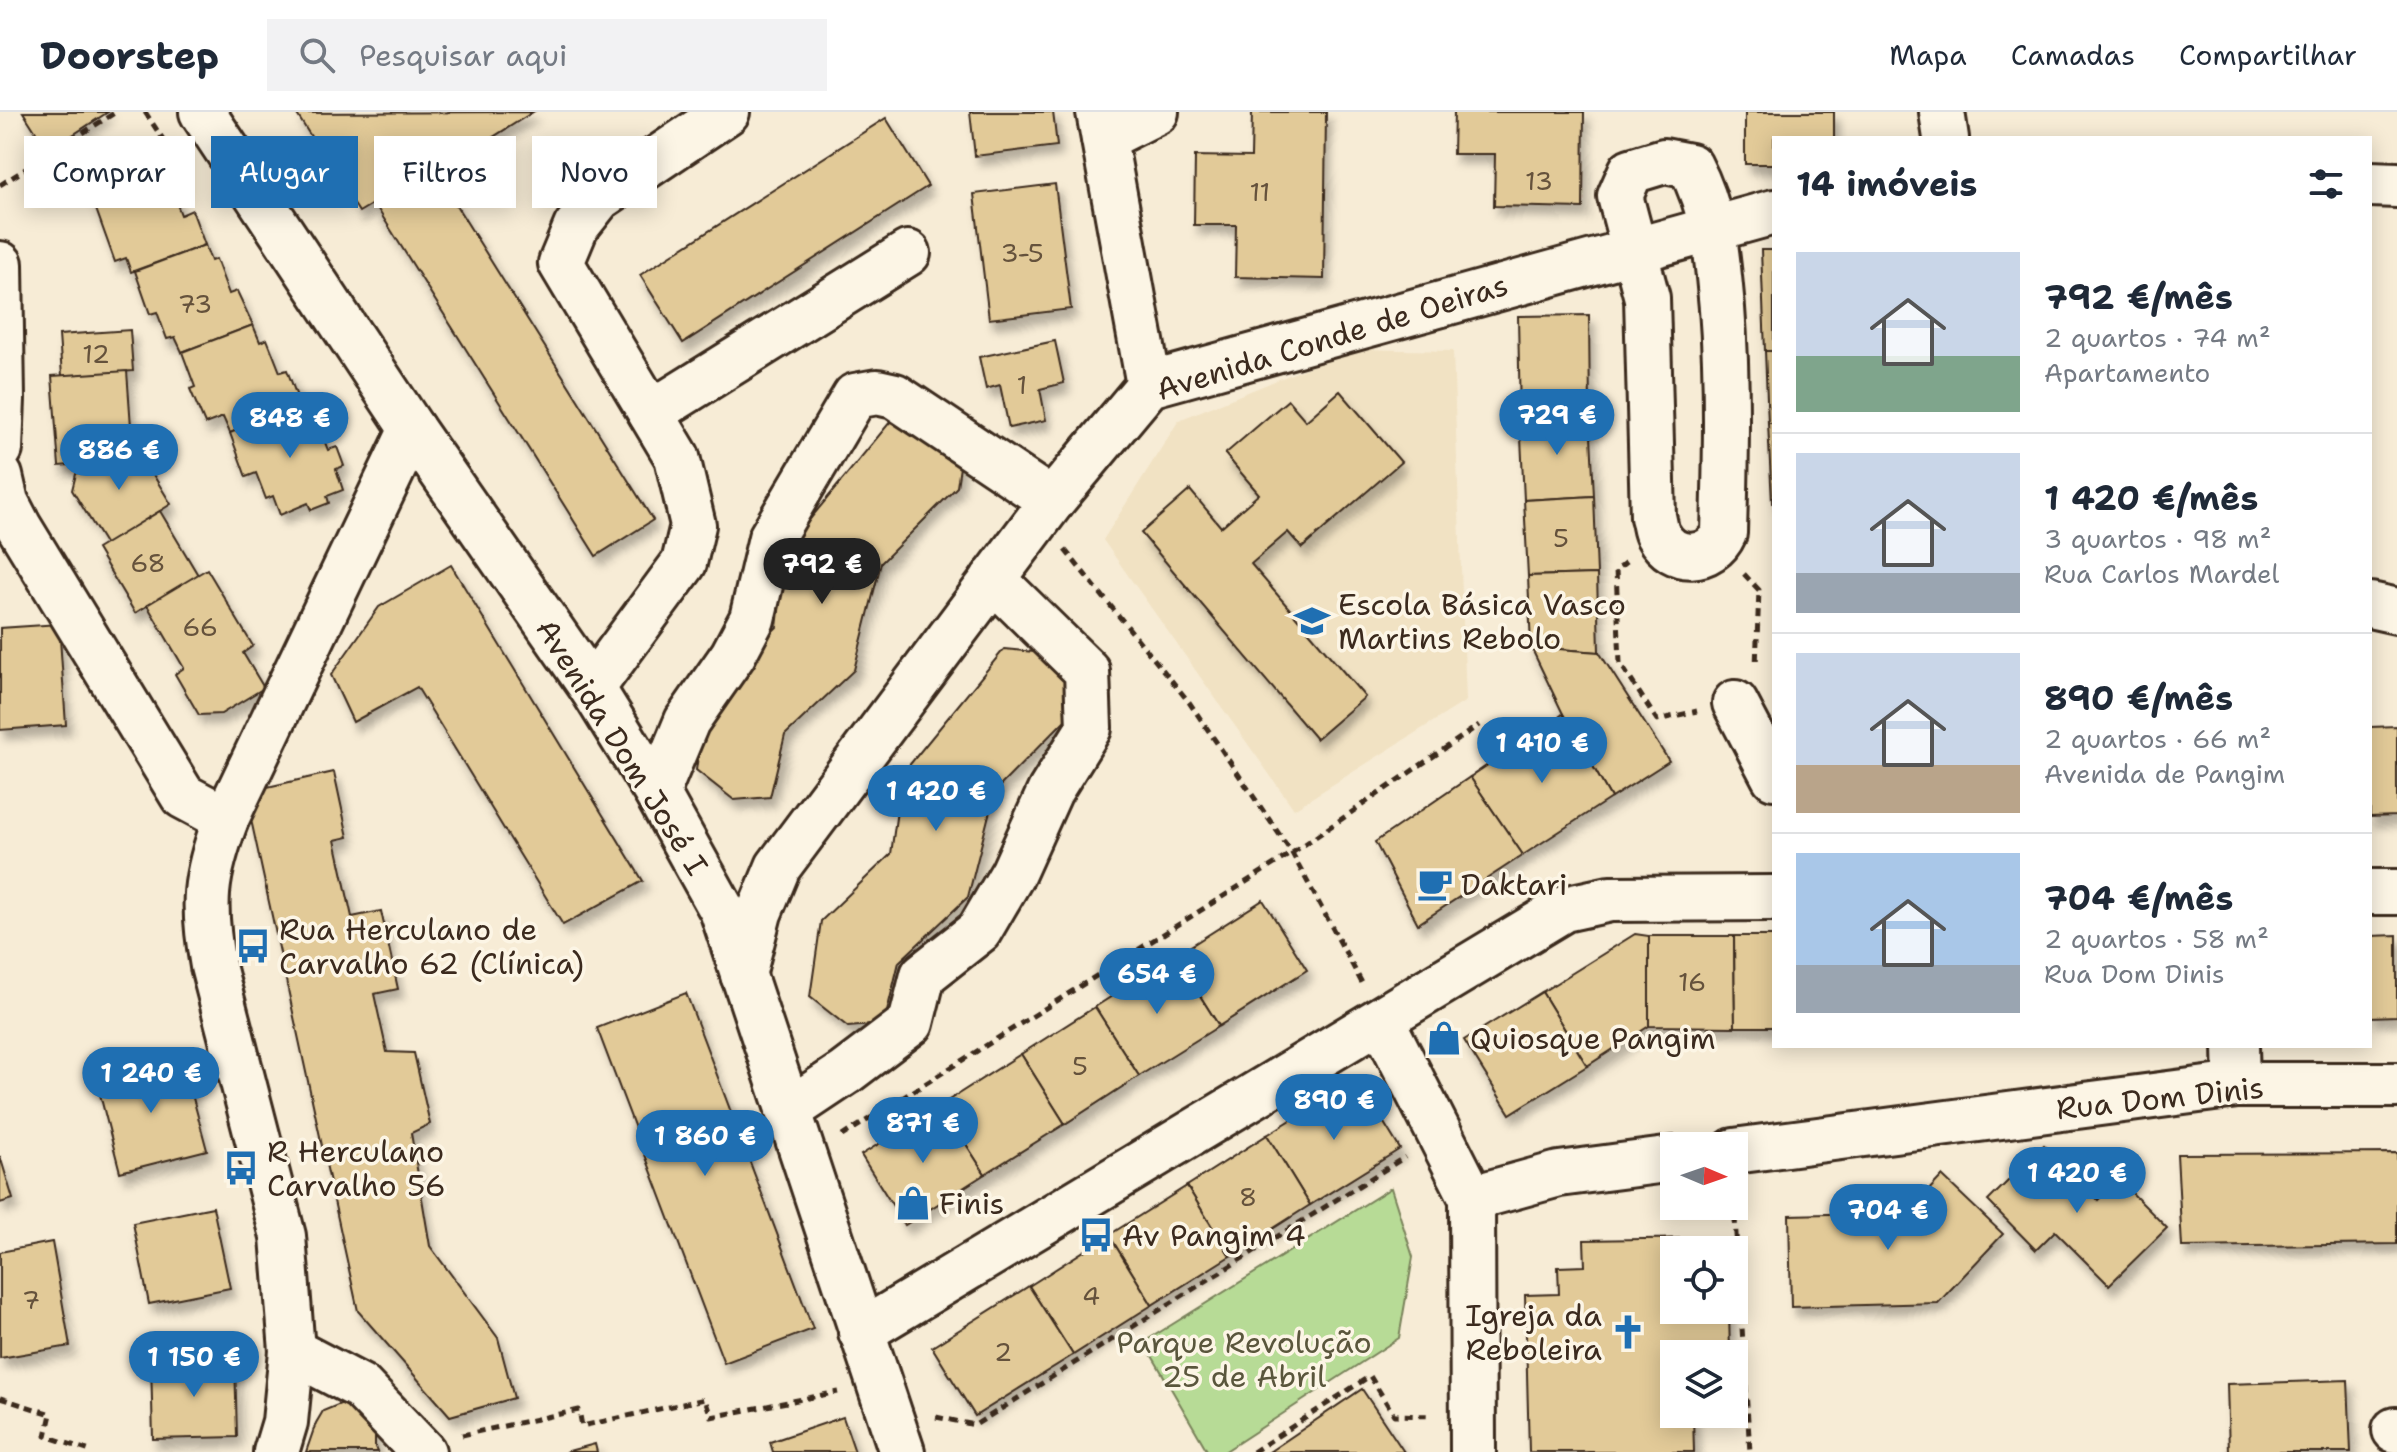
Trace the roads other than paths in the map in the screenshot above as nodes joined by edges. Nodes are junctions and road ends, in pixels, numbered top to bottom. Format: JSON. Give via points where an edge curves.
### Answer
{"nodes":[{"id":1,"x":202,"y":112,"type":"edge"},
{"id":2,"x":727,"y":112,"type":"edge"},
{"id":3,"x":1156,"y":112,"type":"edge"},
{"id":4,"x":1942,"y":112,"type":"edge"},
{"id":5,"x":1101,"y":125,"type":"edge"},
{"id":6,"x":1946,"y":136,"type":"edge"},
{"id":7,"x":2372,"y":184,"type":"edge"},
{"id":8,"x":2397,"y":185,"type":"edge"},
{"id":9,"x":1772,"y":213,"type":"edge"},
{"id":10,"x":1713,"y":228,"type":"junction"},
{"id":11,"x":1633,"y":249,"type":"junction"},
{"id":12,"x":908,"y":253,"type":"dead end"},
{"id":13,"x":0,"y":264,"type":"edge"},
{"id":14,"x":1149,"y":385,"type":"junction"},
{"id":15,"x":651,"y":413,"type":"junction"},
{"id":16,"x":412,"y":429,"type":"junction"},
{"id":17,"x":0,"y":449,"type":"edge"},
{"id":18,"x":0,"y":476,"type":"edge"},
{"id":19,"x":1045,"y":510,"type":"junction"},
{"id":20,"x":10,"y":532,"type":"edge"},
{"id":21,"x":993,"y":579,"type":"junction"},
{"id":22,"x":2372,"y":605,"type":"edge"},
{"id":23,"x":2397,"y":611,"type":"edge"},
{"id":24,"x":1745,"y":686,"type":"road end"},
{"id":25,"x":592,"y":688,"type":"junction"},
{"id":26,"x":1772,"y":771,"type":"edge"},
{"id":27,"x":657,"y":793,"type":"junction"},
{"id":28,"x":226,"y":819,"type":"junction"},
{"id":29,"x":778,"y":867,"type":"junction"},
{"id":30,"x":704,"y":878,"type":"junction"},
{"id":31,"x":2372,"y":892,"type":"edge"},
{"id":32,"x":2397,"y":892,"type":"edge"},
{"id":33,"x":1772,"y":898,"type":"edge"},
{"id":34,"x":743,"y":975,"type":"junction"},
{"id":35,"x":1382,"y":1021,"type":"junction"},
{"id":36,"x":2236,"y":1065,"type":"edge"},
{"id":37,"x":2397,"y":1085,"type":"edge"},
{"id":38,"x":788,"y":1111,"type":"junction"},
{"id":39,"x":1748,"y":1149,"type":"edge"},
{"id":40,"x":1660,"y":1161,"type":"edge"},
{"id":41,"x":1472,"y":1198,"type":"junction"},
{"id":42,"x":861,"y":1332,"type":"junction"},
{"id":43,"x":292,"y":1351,"type":"junction"},
{"id":44,"x":1473,"y":1434,"type":"edge"},
{"id":45,"x":420,"y":1448,"type":"edge"},
{"id":46,"x":276,"y":1452,"type":"edge"},
{"id":47,"x":902,"y":1452,"type":"edge"}],
"edges":[{"from":1,"to":16,"type":"street","name":"Avenida Dom José I"},
{"from":2,"to":15,"type":"street","via":[[599,198],[576,227],[561,263]]},
{"from":3,"to":5,"type":"street"},
{"from":4,"to":6,"type":"street"},
{"from":5,"to":14,"type":"street"},
{"from":7,"to":8,"type":"street"},
{"from":9,"to":10,"type":"street","name":"Avenida Conde de Oeiras"},
{"from":10,"to":11,"type":"street","name":"Avenida Conde de Oeiras"},
{"from":10,"to":11,"type":"street","via":[[1690,166],[1664,161],[1631,171],[1620,196]]},
{"from":10,"to":11,"type":"street","via":[[1727,369],[1724,533],[1718,547],[1700,556],[1675,553],[1658,536],[1653,517],[1647,298]]},
{"from":11,"to":14,"type":"street","name":"Avenida Conde de Oeiras"},
{"from":12,"to":15,"type":"street"},
{"from":13,"to":17,"type":"street"},
{"from":14,"to":19,"type":"street","name":"Avenida Conde de Oeiras"},
{"from":15,"to":25,"type":"street","via":[[677,457],[693,525],[684,563]]},
{"from":16,"to":25,"type":"street","name":"Avenida Dom José I"},
{"from":16,"to":28,"type":"street"},
{"from":18,"to":20,"type":"street"},
{"from":19,"to":21,"type":"street","name":"Avenida Conde de Oeiras"},
{"from":19,"to":27,"type":"street","via":[[895,396],[855,396],[771,538],[752,619],[687,721]]},
{"from":20,"to":28,"type":"street","via":[[183,796]]},
{"from":21,"to":29,"type":"street","name":"Avenida Conde de Oeiras"},
{"from":21,"to":38,"type":"street","via":[[1087,671],[1089,728],[1050,791],[1013,873],[979,931],[923,975],[911,1023]]},
{"from":22,"to":23,"type":"street"},
{"from":24,"to":26,"type":"street"},
{"from":25,"to":27,"type":"street","name":"Avenida Dom José I"},
{"from":27,"to":30,"type":"street","name":"Avenida Dom José I"},
{"from":28,"to":43,"type":"street","via":[[205,887],[205,920],[283,1236]]},
{"from":29,"to":30,"type":"street"},
{"from":29,"to":34,"type":"street","name":"Avenida Conde de Oeiras"},
{"from":30,"to":34,"type":"street","name":"Avenida Dom José I","via":[[722,910]]},
{"from":31,"to":32,"type":"street"},
{"from":33,"to":35,"type":"street","via":[[1610,899],[1564,909]]},
{"from":34,"to":38,"type":"street","name":"Avenida Dom José I"},
{"from":35,"to":41,"type":"street"},
{"from":35,"to":42,"type":"street"},
{"from":36,"to":37,"type":"street","name":"Rua Dom Dinis"},
{"from":36,"to":39,"type":"street","name":"Rua Dom Dinis"},
{"from":38,"to":42,"type":"street","name":"Avenida Dom José I"},
{"from":40,"to":41,"type":"street","via":[[1559,1174]]},
{"from":41,"to":44,"type":"street"},
{"from":42,"to":47,"type":"street","name":"Avenida Dom José I"},
{"from":43,"to":45,"type":"street","via":[[361,1387]]},
{"from":43,"to":46,"type":"street","via":[[285,1422]]}]}
